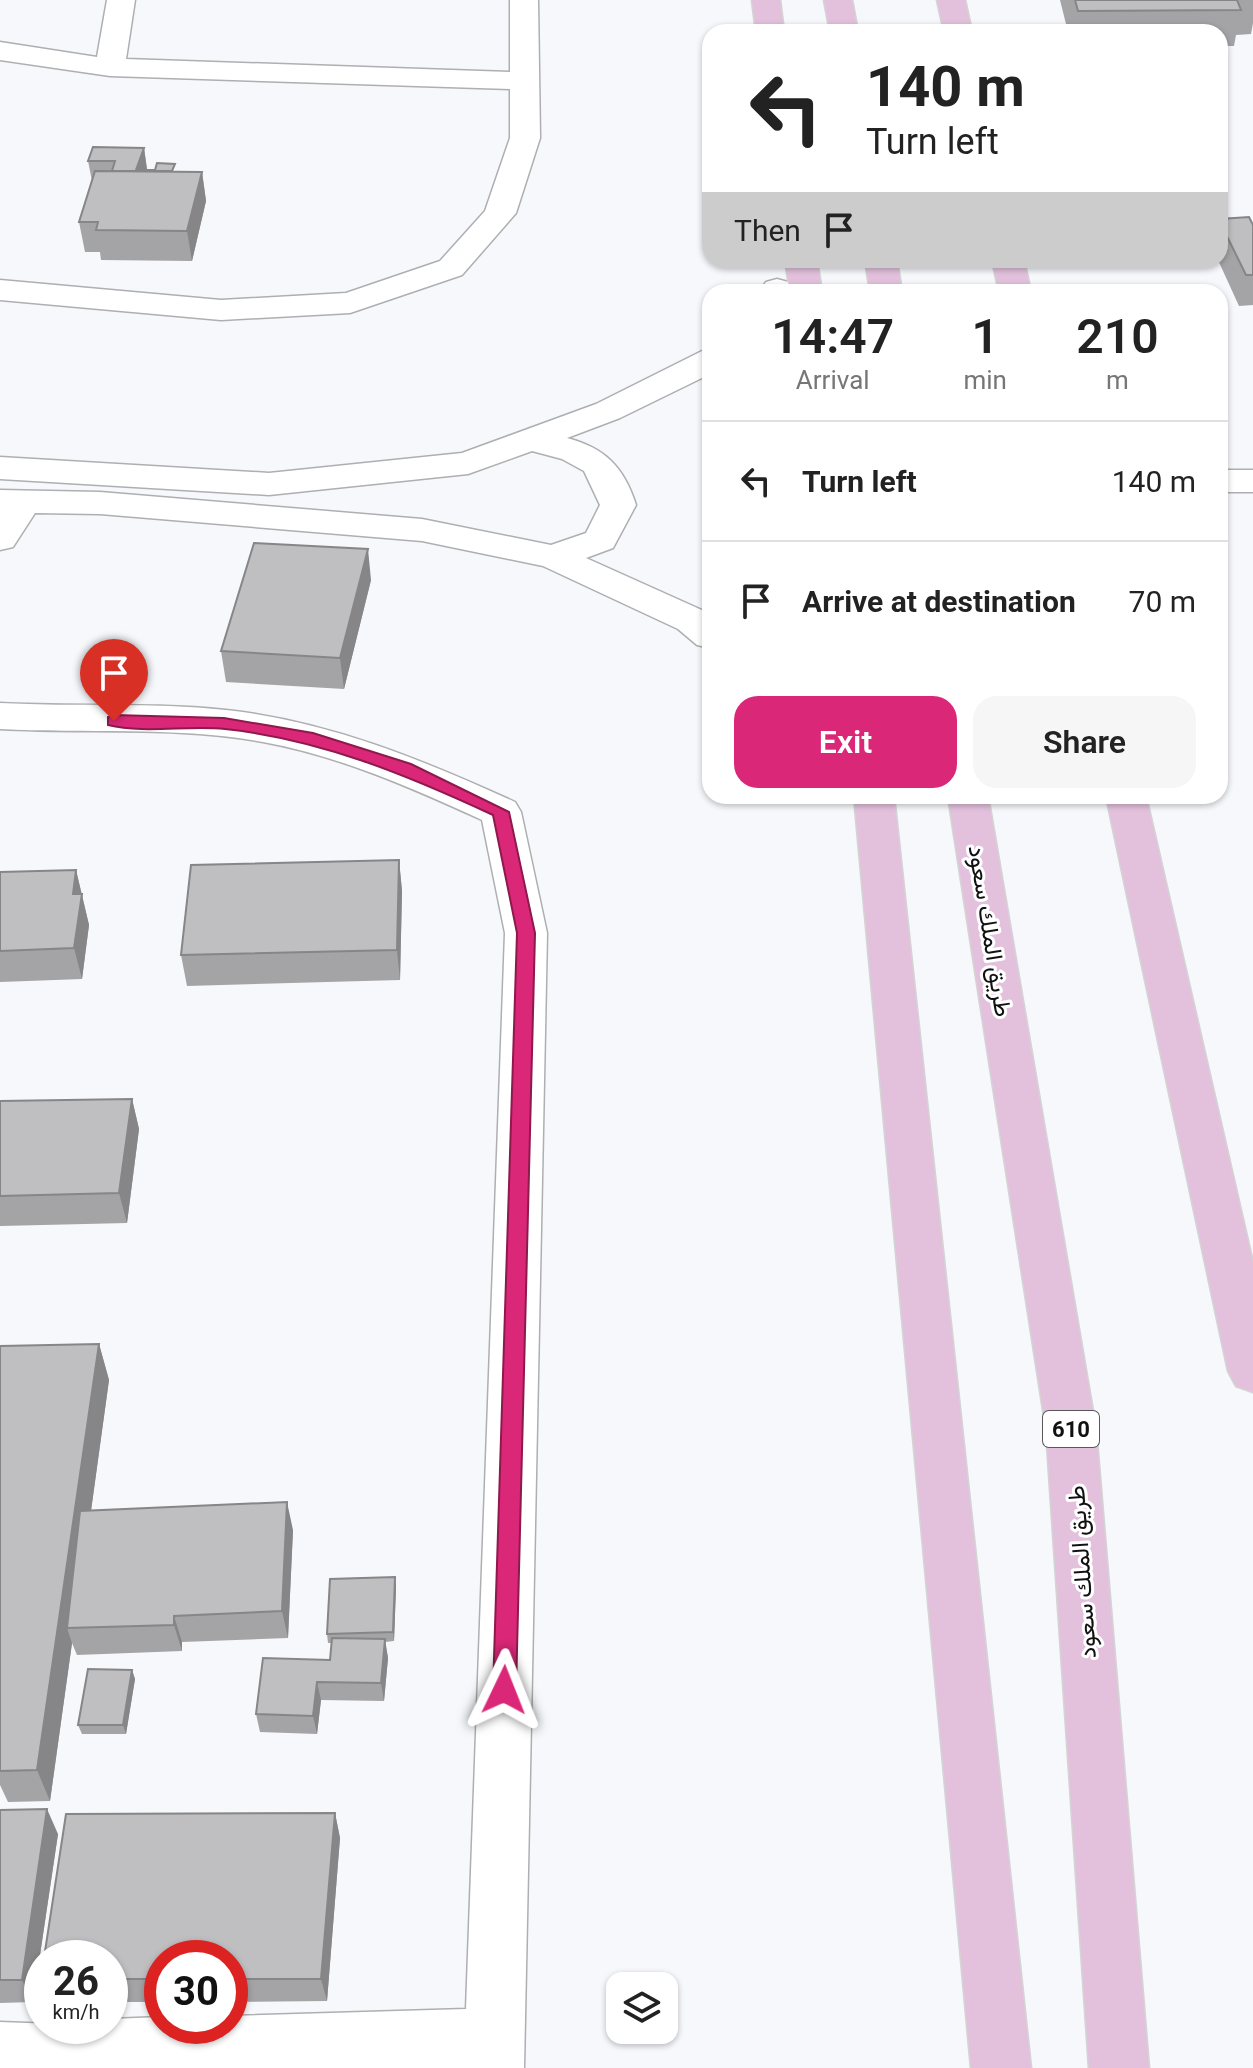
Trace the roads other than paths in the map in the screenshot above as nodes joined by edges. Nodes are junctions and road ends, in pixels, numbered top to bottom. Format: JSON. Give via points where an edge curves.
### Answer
{"nodes":[{"id":1,"x":121,"y":0,"type":"edge"},
{"id":2,"x":524,"y":0,"type":"edge"},
{"id":3,"x":766,"y":0,"type":"edge"},
{"id":4,"x":838,"y":0,"type":"edge"},
{"id":5,"x":951,"y":0,"type":"edge"},
{"id":6,"x":769,"y":24,"type":"edge"},
{"id":7,"x":842,"y":24,"type":"edge"},
{"id":8,"x":956,"y":24,"type":"edge"},
{"id":9,"x":0,"y":51,"type":"edge"},
{"id":10,"x":110,"y":67,"type":"junction"},
{"id":11,"x":524,"y":81,"type":"junction"},
{"id":12,"x":0,"y":290,"type":"edge"},
{"id":13,"x":702,"y":365,"type":"edge"},
{"id":14,"x":528,"y":440,"type":"junction"},
{"id":15,"x":0,"y":468,"type":"edge"},
{"id":16,"x":1228,"y":481,"type":"edge"},
{"id":17,"x":1253,"y":481,"type":"edge"},
{"id":18,"x":12,"y":501,"type":"edge"},
{"id":19,"x":0,"y":539,"type":"edge"},
{"id":20,"x":553,"y":557,"type":"junction"},
{"id":21,"x":702,"y":629,"type":"edge"},
{"id":22,"x":0,"y":716,"type":"edge"},
{"id":23,"x":875,"y":804,"type":"edge"},
{"id":24,"x":969,"y":804,"type":"edge"},
{"id":25,"x":1128,"y":804,"type":"edge"},
{"id":26,"x":1253,"y":1371,"type":"edge"},
{"id":27,"x":0,"y":2052,"type":"edge"},
{"id":28,"x":494,"y":2053,"type":"edge"},
{"id":29,"x":1001,"y":2068,"type":"edge"},
{"id":30,"x":1119,"y":2068,"type":"edge"}],
"edges":[{"from":1,"to":10,"type":"street"},
{"from":2,"to":11,"type":"street"},
{"from":3,"to":6,"type":"main road"},
{"from":4,"to":7,"type":"main road"},
{"from":5,"to":8,"type":"main road"},
{"from":9,"to":10,"type":"street"},
{"from":10,"to":11,"type":"street"},
{"from":11,"to":12,"type":"street","via":[[525,138],[500,213],[451,268],[350,303],[221,310]]},
{"from":13,"to":14,"type":"street","via":[[608,411]]},
{"from":14,"to":15,"type":"street","via":[[468,463],[269,484]]},
{"from":14,"to":20,"type":"street","via":[[594,460],[612,477],[618,505],[600,540]]},
{"from":16,"to":17,"type":"street"},
{"from":18,"to":19,"type":"street"},
{"from":18,"to":20,"type":"street","via":[[115,504],[422,530]]},
{"from":20,"to":21,"type":"street"},
{"from":22,"to":28,"type":"street","via":[[224,723],[313,739],[406,768],[501,812],[526,933]]},
{"from":23,"to":29,"type":"main road"},
{"from":24,"to":30,"type":"main road","name":"طريق الملك سعود","number":"610","via":[[1071,1429]]},
{"from":25,"to":26,"type":"main road"},
{"from":27,"to":28,"type":"street"}]}
